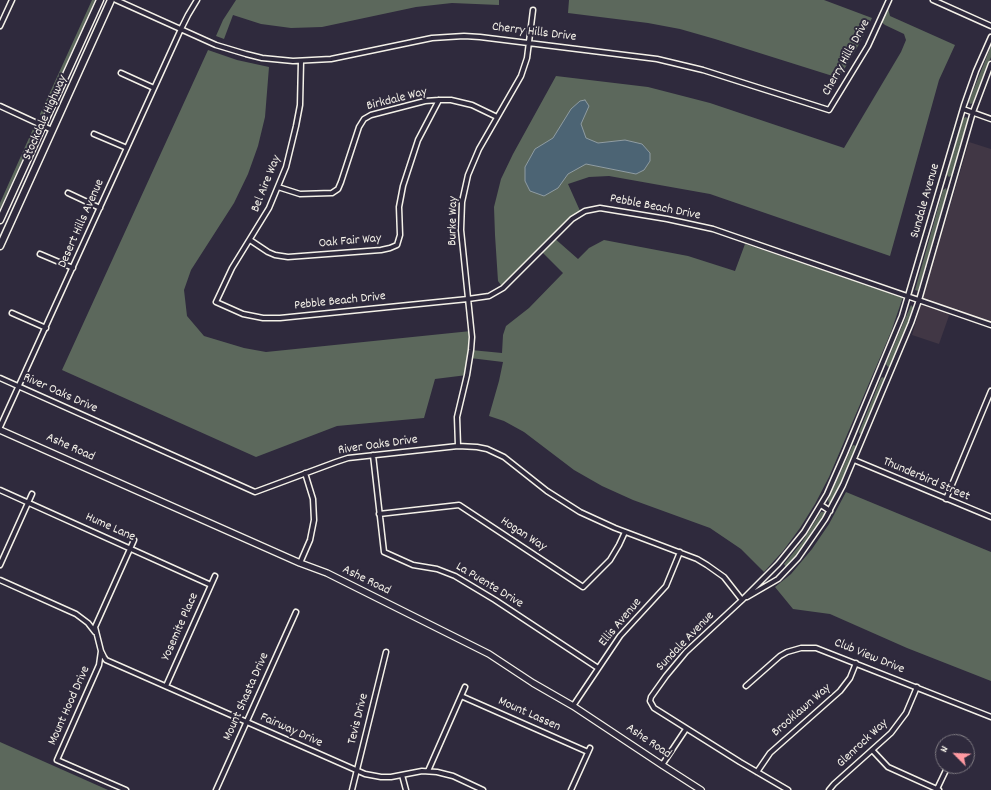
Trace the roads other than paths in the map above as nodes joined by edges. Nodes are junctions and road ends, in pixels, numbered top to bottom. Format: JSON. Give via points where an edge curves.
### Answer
{"nodes":[{"id":1,"x":12,"y":0,"type":"edge"},
{"id":2,"x":100,"y":0,"type":"edge"},
{"id":3,"x":111,"y":0,"type":"edge"},
{"id":4,"x":116,"y":0,"type":"edge"},
{"id":5,"x":197,"y":0,"type":"edge"},
{"id":6,"x":889,"y":0,"type":"edge"},
{"id":7,"x":933,"y":0,"type":"edge"},
{"id":8,"x":533,"y":10,"type":"dead end"},
{"id":9,"x":0,"y":26,"type":"edge"},
{"id":10,"x":991,"y":26,"type":"edge"},
{"id":11,"x":181,"y":29,"type":"junction"},
{"id":12,"x":991,"y":37,"type":"edge"},
{"id":13,"x":529,"y":42,"type":"junction"},
{"id":14,"x":302,"y":61,"type":"junction"},
{"id":15,"x":991,"y":64,"type":"edge"},
{"id":16,"x":121,"y":73,"type":"dead end"},
{"id":17,"x":154,"y":88,"type":"junction"},
{"id":18,"x":439,"y":100,"type":"junction"},
{"id":19,"x":0,"y":106,"type":"edge"},
{"id":20,"x":963,"y":109,"type":"junction"},
{"id":21,"x":973,"y":112,"type":"junction"},
{"id":22,"x":497,"y":117,"type":"junction"},
{"id":23,"x":991,"y":119,"type":"edge"},
{"id":24,"x":42,"y":126,"type":"junction"},
{"id":25,"x":52,"y":130,"type":"junction"},
{"id":26,"x":94,"y":134,"type":"dead end"},
{"id":27,"x":127,"y":148,"type":"junction"},
{"id":28,"x":278,"y":187,"type":"junction"},
{"id":29,"x":68,"y":193,"type":"dead end"},
{"id":30,"x":100,"y":208,"type":"junction"},
{"id":31,"x":0,"y":220,"type":"edge"},
{"id":32,"x":250,"y":240,"type":"junction"},
{"id":33,"x":0,"y":246,"type":"edge"},
{"id":34,"x":40,"y":254,"type":"dead end"},
{"id":35,"x":73,"y":268,"type":"junction"},
{"id":36,"x":909,"y":297,"type":"junction"},
{"id":37,"x":468,"y":299,"type":"junction"},
{"id":38,"x":919,"y":300,"type":"junction"},
{"id":39,"x":216,"y":302,"type":"joint"},
{"id":40,"x":12,"y":313,"type":"dead end"},
{"id":41,"x":991,"y":325,"type":"edge"},
{"id":42,"x":46,"y":328,"type":"junction"},
{"id":43,"x":880,"y":371,"type":"junction"},
{"id":44,"x":889,"y":375,"type":"junction"},
{"id":45,"x":0,"y":378,"type":"edge"},
{"id":46,"x":19,"y":387,"type":"junction"},
{"id":47,"x":991,"y":391,"type":"edge"},
{"id":48,"x":0,"y":428,"type":"edge"},
{"id":49,"x":852,"y":438,"type":"junction"},
{"id":50,"x":862,"y":442,"type":"junction"},
{"id":51,"x":458,"y":446,"type":"junction"},
{"id":52,"x":373,"y":455,"type":"junction"},
{"id":53,"x":854,"y":460,"type":"junction"},
{"id":54,"x":305,"y":473,"type":"junction"},
{"id":55,"x":0,"y":490,"type":"edge"},
{"id":56,"x":32,"y":494,"type":"dead end"},
{"id":57,"x":946,"y":499,"type":"junction"},
{"id":58,"x":28,"y":503,"type":"junction"},
{"id":59,"x":820,"y":505,"type":"junction"},
{"id":60,"x":830,"y":510,"type":"junction"},
{"id":61,"x":380,"y":514,"type":"junction"},
{"id":62,"x":991,"y":517,"type":"edge"},
{"id":63,"x":625,"y":532,"type":"junction"},
{"id":64,"x":134,"y":540,"type":"dead end"},
{"id":65,"x":130,"y":548,"type":"junction"},
{"id":66,"x":680,"y":552,"type":"junction"},
{"id":67,"x":300,"y":563,"type":"junction"},
{"id":68,"x":0,"y":565,"type":"edge"},
{"id":69,"x":215,"y":576,"type":"dead end"},
{"id":70,"x":0,"y":580,"type":"edge"},
{"id":71,"x":212,"y":584,"type":"junction"},
{"id":72,"x":742,"y":600,"type":"junction"},
{"id":73,"x":296,"y":612,"type":"dead end"},
{"id":74,"x":96,"y":634,"type":"junction"},
{"id":75,"x":101,"y":651,"type":"junction"},
{"id":76,"x":386,"y":652,"type":"dead end"},
{"id":77,"x":856,"y":663,"type":"junction"},
{"id":78,"x":598,"y":668,"type":"junction"},
{"id":79,"x":166,"y":686,"type":"junction"},
{"id":80,"x":746,"y":686,"type":"dead end"},
{"id":81,"x":465,"y":687,"type":"dead end"},
{"id":82,"x":917,"y":687,"type":"junction"},
{"id":83,"x":461,"y":696,"type":"junction"},
{"id":84,"x":573,"y":706,"type":"junction"},
{"id":85,"x":991,"y":717,"type":"edge"},
{"id":86,"x":246,"y":722,"type":"junction"},
{"id":87,"x":686,"y":728,"type":"junction"},
{"id":88,"x":872,"y":751,"type":"junction"},
{"id":89,"x":662,"y":765,"type":"junction"},
{"id":90,"x":357,"y":771,"type":"junction"},
{"id":91,"x":428,"y":771,"type":"junction"},
{"id":92,"x":757,"y":772,"type":"junction"},
{"id":93,"x":945,"y":774,"type":"edge"},
{"id":94,"x":402,"y":775,"type":"junction"},
{"id":95,"x":473,"y":785,"type":"junction"},
{"id":96,"x":126,"y":790,"type":"edge"},
{"id":97,"x":216,"y":790,"type":"edge"},
{"id":98,"x":352,"y":790,"type":"edge"},
{"id":99,"x":406,"y":790,"type":"edge"},
{"id":100,"x":471,"y":790,"type":"edge"},
{"id":101,"x":483,"y":790,"type":"edge"},
{"id":102,"x":571,"y":790,"type":"edge"},
{"id":103,"x":701,"y":790,"type":"edge"},
{"id":104,"x":788,"y":790,"type":"edge"},
{"id":105,"x":829,"y":790,"type":"edge"},
{"id":106,"x":938,"y":790,"type":"edge"}],
"edges":[{"from":1,"to":9,"type":"street"},
{"from":2,"to":24,"type":"main road","name":"Stockdale Highway"},
{"from":3,"to":25,"type":"main road","name":"Stockdale Highway"},
{"from":4,"to":11,"type":"street","name":"Cherry Hills Drive"},
{"from":5,"to":11,"type":"street","name":"Desert Hills Avenue"},
{"from":6,"to":13,"type":"street","name":"Cherry Hills Drive","via":[[868,46],[829,110],[680,64],[634,55]]},
{"from":7,"to":10,"type":"street"},
{"from":8,"to":13,"type":"street","name":"Burke Way"},
{"from":11,"to":14,"type":"street","name":"Cherry Hills Drive","via":[[216,45],[246,54]]},
{"from":11,"to":17,"type":"street","name":"Desert Hills Avenue"},
{"from":12,"to":20,"type":"street","name":"Sundale Avenue"},
{"from":13,"to":14,"type":"street","name":"Cherry Hills Drive","via":[[448,36],[417,40],[346,57]]},
{"from":13,"to":22,"type":"street","name":"Burke Way","via":[[521,76]]},
{"from":14,"to":28,"type":"street","name":"Bel Aire Way","via":[[296,126],[290,154]]},
{"from":15,"to":21,"type":"street","name":"Sundale Avenue"},
{"from":16,"to":17,"type":"street"},
{"from":17,"to":27,"type":"street","name":"Desert Hills Avenue"},
{"from":18,"to":22,"type":"street","name":"Birkdale Way","via":[[472,105]]},
{"from":18,"to":28,"type":"street","name":"Birkdale Way","via":[[371,114],[364,119],[338,189],[332,193],[300,194]]},
{"from":18,"to":32,"type":"street","name":"Oak Fair Way","via":[[418,140],[403,186],[397,245],[381,250],[288,257],[268,252]]},
{"from":19,"to":24,"type":"street"},
{"from":20,"to":21,"type":"street"},
{"from":20,"to":36,"type":"street","name":"Sundale Avenue"},
{"from":21,"to":23,"type":"street"},
{"from":21,"to":38,"type":"street","name":"Sundale Avenue"},
{"from":22,"to":37,"type":"street","name":"Burke Way","via":[[473,162],[462,202],[461,230]]},
{"from":24,"to":25,"type":"street"},
{"from":24,"to":31,"type":"main road","name":"Stockdale Highway"},
{"from":25,"to":33,"type":"main road","name":"Stockdale Highway"},
{"from":26,"to":27,"type":"street"},
{"from":27,"to":30,"type":"street","name":"Desert Hills Avenue"},
{"from":28,"to":32,"type":"street","name":"Bel Aire Way","via":[[267,213]]},
{"from":29,"to":30,"type":"street"},
{"from":30,"to":35,"type":"street","name":"Desert Hills Avenue"},
{"from":32,"to":39,"type":"street","name":"Bel Aire Way","via":[[232,268]]},
{"from":34,"to":35,"type":"street"},
{"from":35,"to":42,"type":"street","name":"Desert Hills Avenue"},
{"from":36,"to":37,"type":"street","name":"Pebble Beach Drive","via":[[713,229],[667,218],[600,208],[585,211],[572,219],[497,293],[483,298]]},
{"from":36,"to":38,"type":"street","name":"Pebble Beach Drive"},
{"from":36,"to":43,"type":"street","name":"Sundale Avenue"},
{"from":37,"to":39,"type":"street","name":"Pebble Beach Drive","via":[[274,318],[243,314]]},
{"from":37,"to":51,"type":"street","name":"Burke Way","via":[[472,338],[467,376],[457,417]]},
{"from":38,"to":41,"type":"street","name":"Pebble Beach Drive"},
{"from":38,"to":44,"type":"street","name":"Sundale Avenue"},
{"from":40,"to":42,"type":"street"},
{"from":42,"to":46,"type":"street","name":"Desert Hills Avenue"},
{"from":43,"to":44,"type":"street"},
{"from":43,"to":49,"type":"street","name":"Sundale Avenue"},
{"from":44,"to":50,"type":"street","name":"Sundale Avenue"},
{"from":45,"to":46,"type":"street","name":"River Oaks Drive"},
{"from":46,"to":48,"type":"street","name":"Desert Hills Avenue"},
{"from":46,"to":54,"type":"street","name":"River Oaks Drive","via":[[255,492]]},
{"from":47,"to":57,"type":"street"},
{"from":48,"to":67,"type":"street","name":"Ashe Road"},
{"from":49,"to":50,"type":"street"},
{"from":49,"to":59,"type":"street","name":"Sundale Avenue"},
{"from":50,"to":53,"type":"street","name":"Sundale Avenue"},
{"from":51,"to":52,"type":"street","name":"River Oaks Drive"},
{"from":51,"to":63,"type":"street","name":"River Oaks Drive","via":[[477,446],[496,453],[563,502],[597,521]]},
{"from":52,"to":54,"type":"street","name":"River Oaks Drive","via":[[336,462]]},
{"from":52,"to":61,"type":"street","name":"La Puente Drive"},
{"from":53,"to":57,"type":"street","name":"Thunderbird Street"},
{"from":53,"to":60,"type":"street","name":"Sundale Avenue"},
{"from":54,"to":67,"type":"street","via":[[313,500],[314,520],[310,540]]},
{"from":55,"to":58,"type":"street","name":"Hume Lane"},
{"from":56,"to":58,"type":"street"},
{"from":57,"to":62,"type":"street","name":"Thunderbird Street"},
{"from":58,"to":65,"type":"street","name":"Hume Lane"},
{"from":58,"to":68,"type":"street"},
{"from":59,"to":60,"type":"street"},
{"from":59,"to":72,"type":"street","name":"Sundale Avenue","via":[[804,532]]},
{"from":60,"to":72,"type":"street","name":"Sundale Avenue","via":[[798,558],[778,580]]},
{"from":61,"to":63,"type":"street","name":"Hogan Way","via":[[459,505],[583,587],[610,560]]},
{"from":61,"to":78,"type":"street","name":"La Puente Drive","via":[[384,552],[413,565],[455,576],[490,596]]},
{"from":63,"to":66,"type":"street","name":"River Oaks Drive"},
{"from":64,"to":65,"type":"street","name":"Mount Hood Drive"},
{"from":65,"to":71,"type":"street","name":"Hume Lane"},
{"from":65,"to":74,"type":"street","name":"Mount Hood Drive","via":[[95,627]]},
{"from":66,"to":72,"type":"street","name":"River Oaks Drive","via":[[716,571]]},
{"from":66,"to":78,"type":"street","name":"Ellis Avenue","via":[[666,586],[623,632]]},
{"from":67,"to":84,"type":"street","name":"Ashe Road","via":[[327,573],[489,654]]},
{"from":69,"to":71,"type":"street","name":"Yosemite Place"},
{"from":70,"to":74,"type":"street","via":[[76,614],[88,623]]},
{"from":71,"to":79,"type":"street","name":"Yosemite Place"},
{"from":72,"to":87,"type":"street","name":"Sundale Avenue","via":[[686,652],[651,697],[650,702],[654,708]]},
{"from":73,"to":86,"type":"street","name":"Mount Shasta Drive"},
{"from":74,"to":75,"type":"street","name":"Mount Hood Drive"},
{"from":75,"to":79,"type":"street","name":"Fairway Drive","via":[[106,660]]},
{"from":75,"to":96,"type":"street","name":"Mount Hood Drive","via":[[97,672],[57,760]]},
{"from":76,"to":90,"type":"street","name":"Tevis Drive"},
{"from":77,"to":80,"type":"street","name":"Club View Drive","via":[[823,650],[808,647],[794,649],[780,656]]},
{"from":77,"to":82,"type":"street","name":"Club View Drive"},
{"from":77,"to":92,"type":"street","name":"Brooklawn Way","via":[[850,678],[840,691],[770,753]]},
{"from":78,"to":84,"type":"street","name":"Ellis Avenue"},
{"from":79,"to":86,"type":"street","name":"Fairway Drive"},
{"from":81,"to":83,"type":"street"},
{"from":82,"to":85,"type":"street","name":"Club View Drive"},
{"from":82,"to":88,"type":"street","name":"Glenrock Way","via":[[899,724]]},
{"from":83,"to":91,"type":"street"},
{"from":83,"to":102,"type":"street","name":"Mount Lassen","via":[[589,750]]},
{"from":84,"to":89,"type":"street","name":"Ashe Road"},
{"from":86,"to":90,"type":"street","name":"Fairway Drive"},
{"from":86,"to":97,"type":"street","name":"Mount Shasta Drive"},
{"from":87,"to":89,"type":"street"},
{"from":87,"to":92,"type":"street"},
{"from":88,"to":105,"type":"street","name":"Glenrock Way"},
{"from":88,"to":106,"type":"street","via":[[888,767]]},
{"from":89,"to":103,"type":"street","name":"Ashe Road"},
{"from":90,"to":94,"type":"street","name":"Fairway Drive","via":[[381,777]]},
{"from":90,"to":98,"type":"street","name":"Tevis Drive"},
{"from":91,"to":94,"type":"street","name":"Fairway Drive"},
{"from":91,"to":95,"type":"street","name":"Fairway Drive","via":[[447,774]]},
{"from":92,"to":104,"type":"street"},
{"from":93,"to":106,"type":"street"},
{"from":94,"to":99,"type":"street"},
{"from":95,"to":100,"type":"street"},
{"from":95,"to":101,"type":"street","name":"Fairway Drive"}]}
